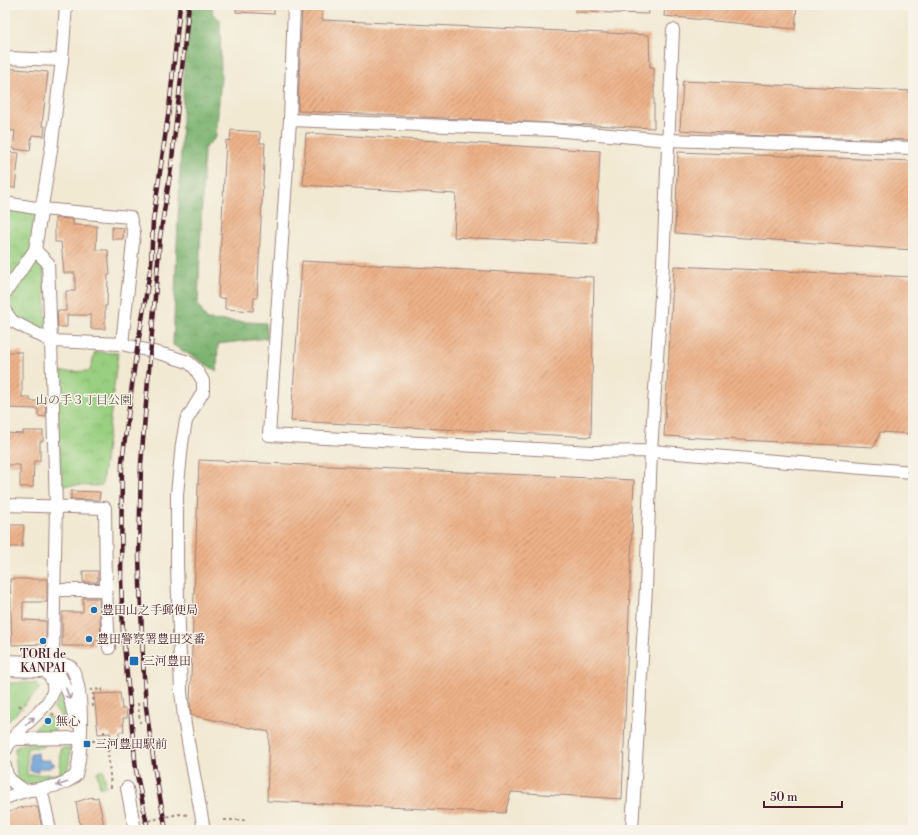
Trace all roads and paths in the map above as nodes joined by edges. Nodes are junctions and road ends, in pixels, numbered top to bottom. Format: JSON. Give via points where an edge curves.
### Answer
{"nodes":[{"id":1,"x":66,"y":5,"type":"edge"},
{"id":2,"x":294,"y":5,"type":"edge"},
{"id":3,"x":673,"y":30,"type":"dead end"},
{"id":4,"x":5,"y":58,"type":"edge"},
{"id":5,"x":62,"y":60,"type":"junction"},
{"id":6,"x":290,"y":120,"type":"junction"},
{"id":7,"x":667,"y":140,"type":"junction"},
{"id":8,"x":913,"y":148,"type":"edge"},
{"id":9,"x":5,"y":203,"type":"edge"},
{"id":10,"x":42,"y":209,"type":"junction"},
{"id":11,"x":35,"y":250,"type":"junction"},
{"id":12,"x":5,"y":293,"type":"edge"},
{"id":13,"x":5,"y":311,"type":"edge"},
{"id":14,"x":52,"y":341,"type":"junction"},
{"id":15,"x":122,"y":344,"type":"junction"},
{"id":16,"x":651,"y":451,"type":"junction"},
{"id":17,"x":913,"y":472,"type":"edge"},
{"id":18,"x":5,"y":505,"type":"edge"},
{"id":19,"x":56,"y":507,"type":"junction"},
{"id":20,"x":55,"y":590,"type":"junction"},
{"id":21,"x":106,"y":590,"type":"junction"},
{"id":22,"x":109,"y":648,"type":"dead end"},
{"id":23,"x":53,"y":651,"type":"dead end"},
{"id":24,"x":5,"y":661,"type":"edge"},
{"id":25,"x":46,"y":663,"type":"junction"},
{"id":26,"x":5,"y":670,"type":"edge"},
{"id":27,"x":89,"y":690,"type":"dead end"},
{"id":28,"x":93,"y":693,"type":"dead end"},
{"id":29,"x":100,"y":693,"type":"dead end"},
{"id":30,"x":138,"y":703,"type":"dead end"},
{"id":31,"x":19,"y":705,"type":"dead end"},
{"id":32,"x":93,"y":706,"type":"dead end"},
{"id":33,"x":24,"y":710,"type":"dead end"},
{"id":34,"x":51,"y":712,"type":"dead end"},
{"id":35,"x":140,"y":723,"type":"dead end"},
{"id":36,"x":104,"y":731,"type":"dead end"},
{"id":37,"x":62,"y":732,"type":"dead end"},
{"id":38,"x":115,"y":737,"type":"dead end"},
{"id":39,"x":77,"y":738,"type":"junction"},
{"id":40,"x":12,"y":739,"type":"junction"},
{"id":41,"x":90,"y":741,"type":"dead end"},
{"id":42,"x":5,"y":751,"type":"edge"},
{"id":43,"x":78,"y":753,"type":"junction"},
{"id":44,"x":5,"y":766,"type":"edge"},
{"id":45,"x":41,"y":788,"type":"junction"},
{"id":46,"x":112,"y":788,"type":"dead end"},
{"id":47,"x":126,"y":788,"type":"dead end"},
{"id":48,"x":25,"y":791,"type":"junction"},
{"id":49,"x":5,"y":798,"type":"edge"},
{"id":50,"x":190,"y":815,"type":"dead end"},
{"id":51,"x":224,"y":820,"type":"dead end"},
{"id":52,"x":245,"y":820,"type":"dead end"},
{"id":53,"x":135,"y":827,"type":"edge"},
{"id":54,"x":50,"y":830,"type":"edge"},
{"id":55,"x":204,"y":830,"type":"edge"},
{"id":56,"x":632,"y":830,"type":"edge"}],
"edges":[{"from":1,"to":5,"type":"street"},
{"from":2,"to":6,"type":"street"},
{"from":3,"to":7,"type":"street"},
{"from":4,"to":5,"type":"street"},
{"from":5,"to":10,"type":"street"},
{"from":6,"to":7,"type":"street","via":[[553,130]]},
{"from":6,"to":16,"type":"street","via":[[269,435],[593,452]]},
{"from":7,"to":8,"type":"street"},
{"from":7,"to":16,"type":"street","via":[[663,265]]},
{"from":9,"to":10,"type":"street"},
{"from":10,"to":11,"type":"street"},
{"from":10,"to":15,"type":"street","via":[[130,217],[134,233]]},
{"from":11,"to":12,"type":"street"},
{"from":11,"to":14,"type":"street","via":[[48,263]]},
{"from":13,"to":14,"type":"street","via":[[12,321]]},
{"from":14,"to":15,"type":"street"},
{"from":14,"to":19,"type":"street"},
{"from":15,"to":55,"type":"street","via":[[188,362],[203,381],[203,392],[186,421],[182,444],[177,494],[177,564],[182,699]]},
{"from":16,"to":17,"type":"street"},
{"from":16,"to":56,"type":"street"},
{"from":18,"to":19,"type":"street"},
{"from":19,"to":20,"type":"street"},
{"from":19,"to":21,"type":"street","via":[[105,508]]},
{"from":20,"to":21,"type":"street"},
{"from":20,"to":23,"type":"street"},
{"from":21,"to":22,"type":"street"},
{"from":24,"to":25,"type":"street"},
{"from":25,"to":39,"type":"street","one_way":true,"via":[[58,670],[68,694]]},
{"from":25,"to":43,"type":"street","via":[[66,664],[75,672],[81,724]]},
{"from":40,"to":26,"type":"street","one_way":true,"via":[[51,699],[54,690],[53,681],[45,672]]},
{"from":27,"to":29,"type":"path","via":[[102,689]]},
{"from":28,"to":32,"type":"path"},
{"from":30,"to":35,"type":"path"},
{"from":31,"to":33,"type":"path"},
{"from":34,"to":37,"type":"path","via":[[59,720]]},
{"from":36,"to":41,"type":"path","via":[[104,740]]},
{"from":38,"to":46,"type":"path","via":[[108,751]]},
{"from":39,"to":40,"type":"street"},
{"from":39,"to":43,"type":"street"},
{"from":40,"to":42,"type":"street"},
{"from":43,"to":45,"type":"street","one_way":true,"via":[[76,775],[69,782]]},
{"from":44,"to":48,"type":"street","via":[[5,775],[9,780]]},
{"from":45,"to":48,"type":"street"},
{"from":45,"to":54,"type":"street"},
{"from":47,"to":53,"type":"street"},
{"from":48,"to":49,"type":"street"},
{"from":50,"to":53,"type":"path","via":[[179,814]]},
{"from":51,"to":52,"type":"path"}]}
